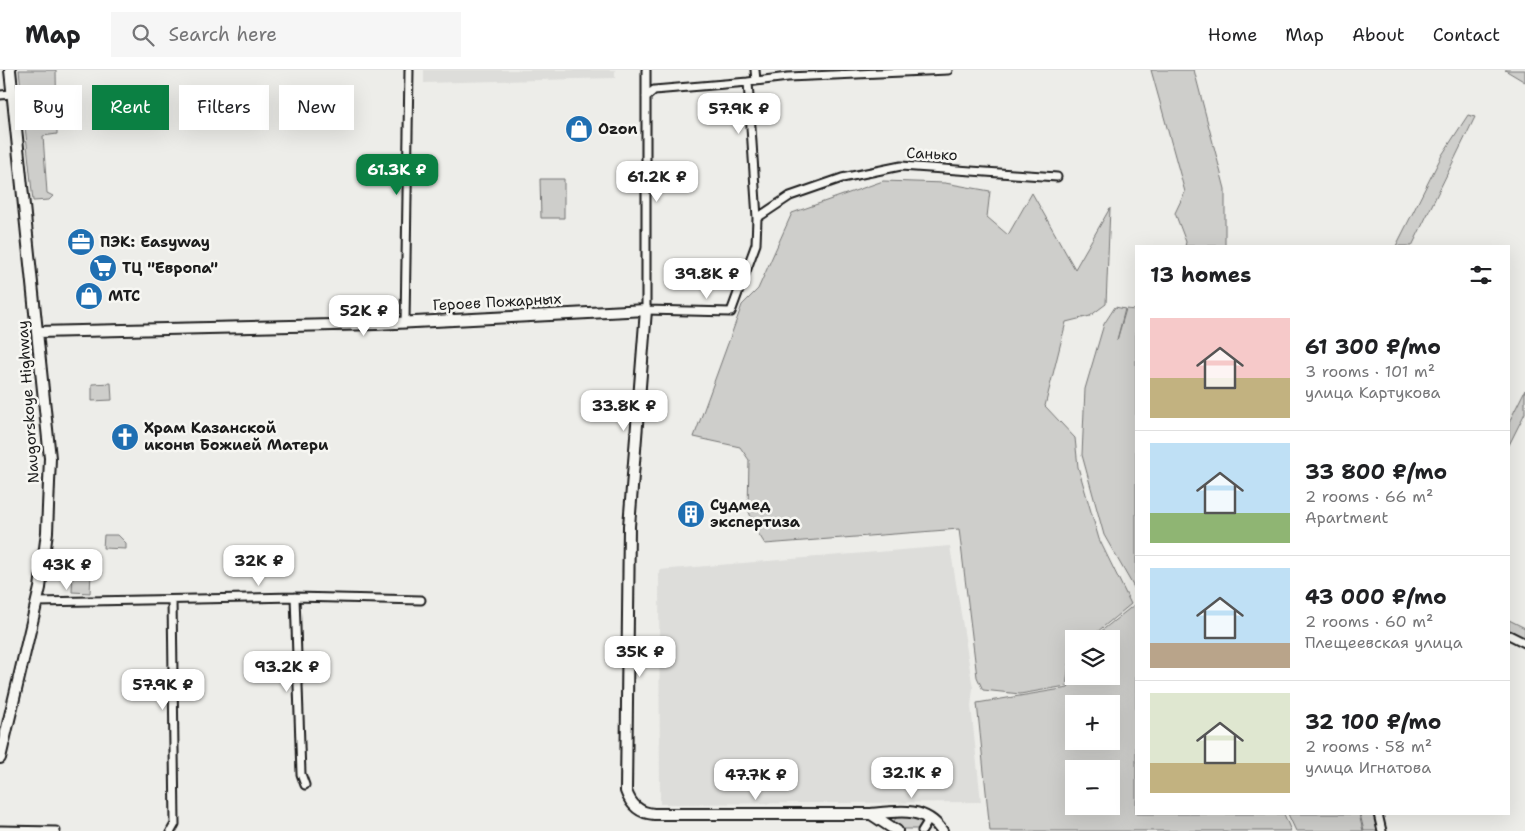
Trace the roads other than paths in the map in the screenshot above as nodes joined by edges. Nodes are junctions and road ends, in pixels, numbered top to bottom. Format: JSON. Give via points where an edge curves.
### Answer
{"nodes":[{"id":1,"x":10,"y":70,"type":"edge"},
{"id":2,"x":409,"y":70,"type":"edge"},
{"id":3,"x":646,"y":70,"type":"edge"},
{"id":4,"x":755,"y":70,"type":"edge"},
{"id":5,"x":948,"y":70,"type":"edge"},
{"id":6,"x":752,"y":82,"type":"junction"},
{"id":7,"x":12,"y":94,"type":"junction"},
{"id":8,"x":0,"y":95,"type":"edge"},
{"id":9,"x":646,"y":97,"type":"junction"},
{"id":10,"x":1057,"y":177,"type":"dead end"},
{"id":11,"x":757,"y":218,"type":"junction"},
{"id":12,"x":646,"y":310,"type":"junction"},
{"id":13,"x":405,"y":322,"type":"junction"},
{"id":14,"x":38,"y":332,"type":"junction"},
{"id":15,"x":295,"y":597,"type":"junction"},
{"id":16,"x":172,"y":600,"type":"junction"},
{"id":17,"x":421,"y":600,"type":"dead end"},
{"id":18,"x":38,"y":602,"type":"junction"},
{"id":19,"x":1510,"y":636,"type":"edge"},
{"id":20,"x":1525,"y":643,"type":"edge"},
{"id":21,"x":0,"y":758,"type":"edge"},
{"id":22,"x":305,"y":785,"type":"dead end"},
{"id":23,"x":896,"y":811,"type":"junction"},
{"id":24,"x":871,"y":814,"type":"junction"},
{"id":25,"x":923,"y":814,"type":"junction"},
{"id":26,"x":1378,"y":815,"type":"edge"},
{"id":27,"x":0,"y":830,"type":"edge"},
{"id":28,"x":895,"y":830,"type":"edge"},
{"id":29,"x":56,"y":831,"type":"edge"},
{"id":30,"x":171,"y":831,"type":"edge"},
{"id":31,"x":922,"y":831,"type":"edge"},
{"id":32,"x":942,"y":831,"type":"edge"},
{"id":33,"x":1382,"y":831,"type":"edge"}],
"edges":[{"from":1,"to":7,"type":"main road","name":"Naugorskoye Highway"},
{"from":2,"to":13,"type":"street"},
{"from":3,"to":9,"type":"street"},
{"from":4,"to":6,"type":"street"},
{"from":5,"to":6,"type":"street","via":[[788,77]]},
{"from":6,"to":9,"type":"street","via":[[654,90]]},
{"from":6,"to":11,"type":"street"},
{"from":7,"to":8,"type":"street"},
{"from":7,"to":14,"type":"main road","name":"Naugorskoye Highway"},
{"from":9,"to":12,"type":"street"},
{"from":10,"to":11,"type":"street","name":"Санько","via":[[901,166],[842,178],[790,196]]},
{"from":11,"to":12,"type":"street","via":[[756,244],[731,312]]},
{"from":12,"to":13,"type":"main road","name":"Героев Пожарных"},
{"from":12,"to":24,"type":"main road","via":[[629,555],[626,791],[630,802],[645,813],[654,814]]},
{"from":13,"to":14,"type":"main road","name":"Героев Пожарных"},
{"from":14,"to":18,"type":"main road","name":"Naugorskoye Highway","via":[[50,458],[46,544]]},
{"from":15,"to":16,"type":"street"},
{"from":15,"to":17,"type":"street"},
{"from":15,"to":22,"type":"street"},
{"from":16,"to":18,"type":"street"},
{"from":16,"to":30,"type":"street","via":[[175,824]]},
{"from":18,"to":21,"type":"main road","name":"Naugorskoye Highway"},
{"from":19,"to":20,"type":"street"},
{"from":23,"to":24,"type":"main road"},
{"from":23,"to":25,"type":"main road"},
{"from":23,"to":28,"type":"street","via":[[890,819]]},
{"from":24,"to":28,"type":"main road"},
{"from":25,"to":31,"type":"street","via":[[927,823]]},
{"from":25,"to":32,"type":"main road","via":[[932,818]]},
{"from":26,"to":33,"type":"street"},
{"from":27,"to":29,"type":"street"}]}
